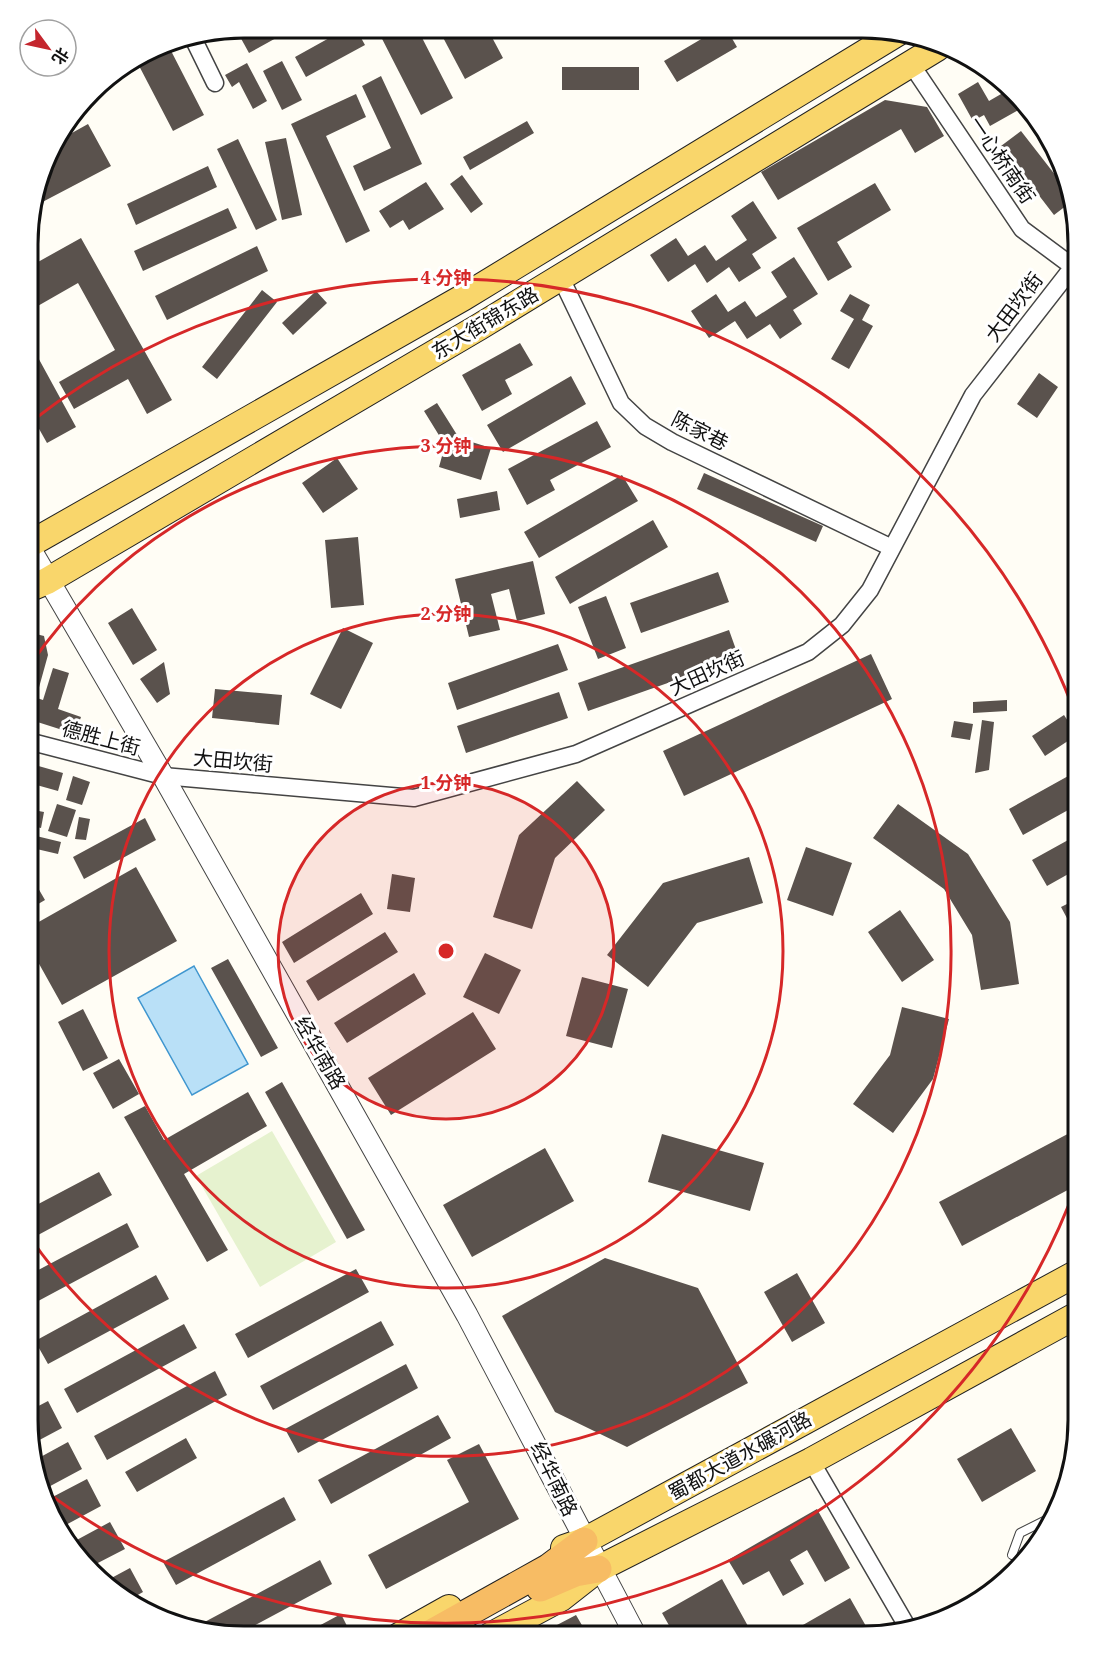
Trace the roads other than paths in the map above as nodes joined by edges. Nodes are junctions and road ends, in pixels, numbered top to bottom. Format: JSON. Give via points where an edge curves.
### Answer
{"nodes":[{"id":1,"x":883,"y":39,"type":"edge"},
{"id":2,"x":196,"y":43,"type":"edge"},
{"id":3,"x":933,"y":50,"type":"edge"},
{"id":4,"x":911,"y":64,"type":"junction"},
{"id":5,"x":215,"y":83,"type":"dead end"},
{"id":6,"x":1068,"y":257,"type":"edge"},
{"id":7,"x":1068,"y":272,"type":"edge"},
{"id":8,"x":561,"y":278,"type":"junction"},
{"id":9,"x":38,"y":539,"type":"edge"},
{"id":10,"x":892,"y":548,"type":"junction"},
{"id":11,"x":38,"y":585,"type":"edge"},
{"id":12,"x":38,"y":744,"type":"edge"},
{"id":13,"x":163,"y":776,"type":"junction"},
{"id":14,"x":1068,"y":1278,"type":"edge"},
{"id":15,"x":1068,"y":1320,"type":"edge"},
{"id":16,"x":811,"y":1461,"type":"junction"},
{"id":17,"x":1041,"y":1523,"type":"edge"},
{"id":18,"x":584,"y":1541,"type":"junction"},
{"id":19,"x":1011,"y":1555,"type":"dead end"},
{"id":20,"x":598,"y":1569,"type":"junction"},
{"id":21,"x":905,"y":1622,"type":"edge"},
{"id":22,"x":417,"y":1626,"type":"edge"},
{"id":23,"x":444,"y":1626,"type":"edge"},
{"id":24,"x":470,"y":1626,"type":"edge"},
{"id":25,"x":509,"y":1626,"type":"edge"},
{"id":26,"x":630,"y":1626,"type":"edge"}],
"edges":[{"from":1,"to":9,"type":"main road","name":"东大街锦东路","via":[[464,297]]},
{"from":2,"to":5,"type":"street"},
{"from":3,"to":4,"type":"main road","name":"东大街锦东路"},
{"from":4,"to":6,"type":"street","name":"一心桥南街","via":[[1022,229]]},
{"from":4,"to":8,"type":"main road","name":"东大街锦东路"},
{"from":7,"to":10,"type":"street","name":"大田坎街","via":[[973,395]]},
{"from":8,"to":10,"type":"street","name":"陈家巷","via":[[621,403],[645,426]]},
{"from":8,"to":11,"type":"main road","name":"东大街锦东路"},
{"from":10,"to":13,"type":"street","name":"大田坎街","via":[[870,590],[842,625],[808,652],[576,754],[414,798]]},
{"from":11,"to":13,"type":"street","name":"经华南路"},
{"from":12,"to":13,"type":"street","name":"德胜上街"},
{"from":13,"to":18,"type":"street","name":"经华南路","via":[[467,1315]]},
{"from":14,"to":18,"type":"main road","name":"蜀都大道水碾河路"},
{"from":15,"to":16,"type":"main road","name":"蜀都大道水碾河路"},
{"from":16,"to":20,"type":"main road","name":"蜀都大道水碾河路"},
{"from":16,"to":21,"type":"street"},
{"from":17,"to":19,"type":"lane","via":[[1020,1533]]},
{"from":18,"to":20,"type":"street","name":"经华南路"},
{"from":18,"to":22,"type":"main road","name":"蜀都大道水碾河路","via":[[542,1556]]},
{"from":18,"to":23,"type":"highway","via":[[548,1568]]},
{"from":20,"to":24,"type":"highway","via":[[554,1580]]},
{"from":20,"to":25,"type":"main road","name":"蜀都大道水碾河路","via":[[561,1598]]},
{"from":20,"to":26,"type":"street","name":"经华南路"}]}
